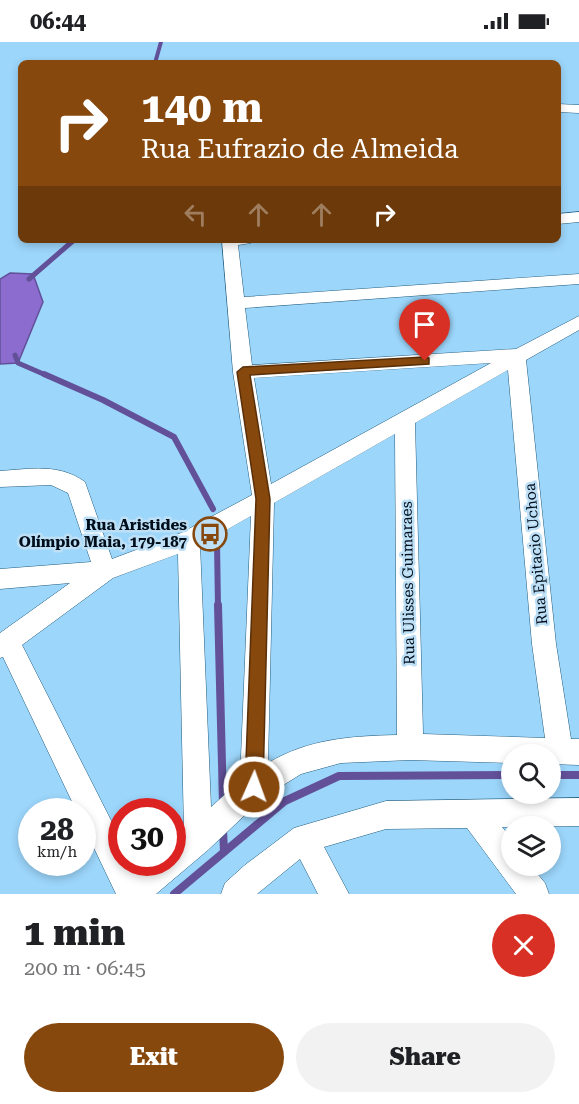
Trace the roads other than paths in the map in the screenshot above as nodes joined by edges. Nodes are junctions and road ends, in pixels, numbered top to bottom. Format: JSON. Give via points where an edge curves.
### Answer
{"nodes":[{"id":1,"x":561,"y":108,"type":"edge"},
{"id":2,"x":579,"y":109,"type":"edge"},
{"id":3,"x":579,"y":217,"type":"edge"},
{"id":4,"x":561,"y":219,"type":"edge"},
{"id":5,"x":237,"y":243,"type":"edge"},
{"id":6,"x":579,"y":279,"type":"edge"},
{"id":7,"x":236,"y":303,"type":"junction"},
{"id":8,"x":579,"y":322,"type":"edge"},
{"id":9,"x":516,"y":355,"type":"junction"},
{"id":10,"x":243,"y":372,"type":"junction"},
{"id":11,"x":405,"y":419,"type":"junction"},
{"id":12,"x":0,"y":479,"type":"edge"},
{"id":13,"x":263,"y":499,"type":"junction"},
{"id":14,"x":189,"y":540,"type":"junction"},
{"id":15,"x":105,"y":571,"type":"junction"},
{"id":16,"x":0,"y":579,"type":"edge"},
{"id":17,"x":4,"y":645,"type":"edge"},
{"id":18,"x":410,"y":747,"type":"junction"},
{"id":19,"x":570,"y":752,"type":"edge"},
{"id":20,"x":244,"y":796,"type":"junction"},
{"id":21,"x":579,"y":812,"type":"edge"},
{"id":22,"x":474,"y":814,"type":"junction"},
{"id":23,"x":205,"y":834,"type":"junction"},
{"id":24,"x":304,"y":838,"type":"junction"},
{"id":25,"x":186,"y":850,"type":"edge"},
{"id":26,"x":501,"y":850,"type":"edge"},
{"id":27,"x":155,"y":876,"type":"edge"},
{"id":28,"x":521,"y":876,"type":"edge"},
{"id":29,"x":133,"y":894,"type":"edge"},
{"id":30,"x":236,"y":894,"type":"edge"},
{"id":31,"x":334,"y":894,"type":"edge"},
{"id":32,"x":534,"y":894,"type":"edge"}],
"edges":[{"from":1,"to":2,"type":"street"},
{"from":3,"to":4,"type":"street"},
{"from":5,"to":7,"type":"street"},
{"from":6,"to":7,"type":"street"},
{"from":7,"to":10,"type":"street"},
{"from":8,"to":9,"type":"street"},
{"from":9,"to":10,"type":"street"},
{"from":9,"to":11,"type":"street"},
{"from":9,"to":19,"type":"street","name":"Rua Epitacio Uchoa","via":[[544,644]]},
{"from":10,"to":13,"type":"street"},
{"from":11,"to":13,"type":"street"},
{"from":11,"to":18,"type":"street","name":"Rua Ulisses Guimaraes"},
{"from":12,"to":15,"type":"street","via":[[69,480],[77,488]]},
{"from":13,"to":14,"type":"street"},
{"from":13,"to":20,"type":"street"},
{"from":14,"to":15,"type":"street"},
{"from":14,"to":23,"type":"street"},
{"from":15,"to":16,"type":"street"},
{"from":15,"to":17,"type":"street"},
{"from":17,"to":29,"type":"street"},
{"from":18,"to":19,"type":"street"},
{"from":18,"to":20,"type":"street","via":[[341,750],[295,762]]},
{"from":20,"to":23,"type":"street"},
{"from":21,"to":22,"type":"street"},
{"from":22,"to":24,"type":"street","via":[[386,815]]},
{"from":22,"to":26,"type":"street"},
{"from":23,"to":25,"type":"street"},
{"from":24,"to":30,"type":"street","via":[[255,874]]},
{"from":24,"to":31,"type":"street"},
{"from":27,"to":29,"type":"street"},
{"from":28,"to":32,"type":"street"}]}
